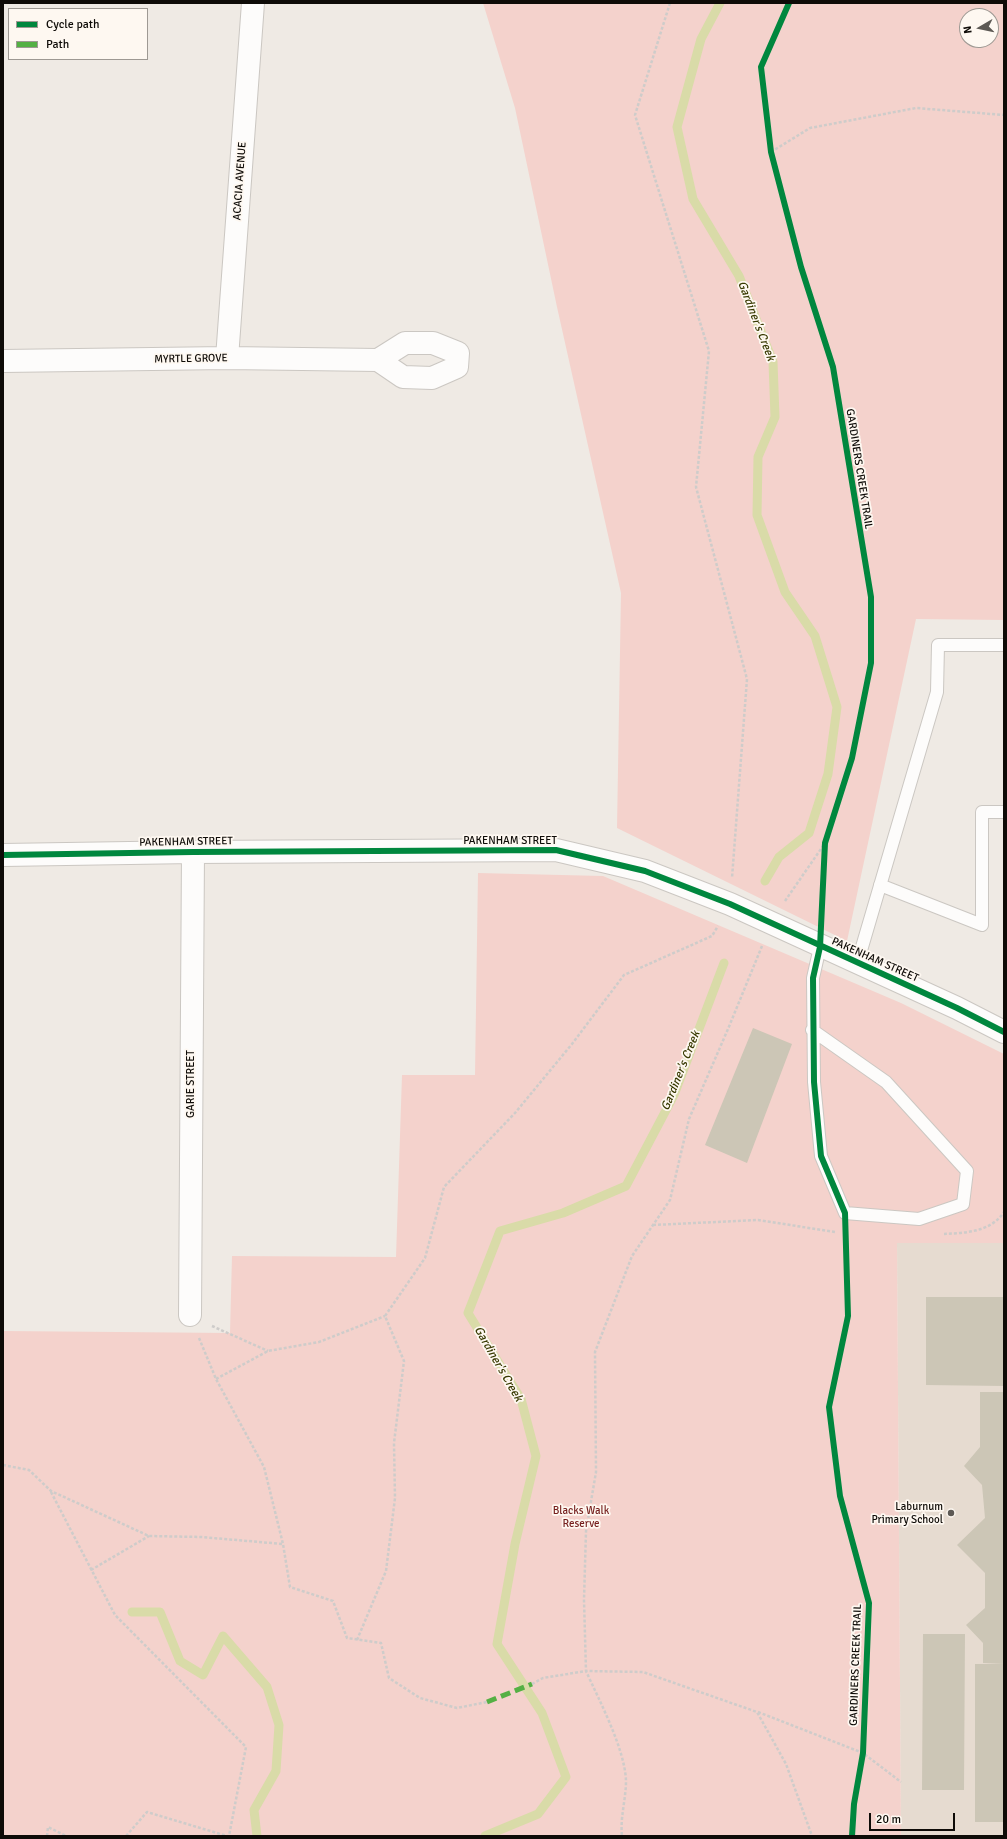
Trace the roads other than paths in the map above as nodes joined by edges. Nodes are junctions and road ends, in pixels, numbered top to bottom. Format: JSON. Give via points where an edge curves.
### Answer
{"nodes":[{"id":1,"x":253,"y":3,"type":"edge"},
{"id":2,"x":227,"y":358,"type":"junction"},
{"id":3,"x":378,"y":360,"type":"dead end"},
{"id":4,"x":3,"y":361,"type":"edge"},
{"id":5,"x":1004,"y":645,"type":"edge"},
{"id":6,"x":1004,"y":812,"type":"edge"},
{"id":7,"x":193,"y":852,"type":"junction"},
{"id":8,"x":3,"y":855,"type":"edge"},
{"id":9,"x":880,"y":885,"type":"junction"},
{"id":10,"x":820,"y":947,"type":"junction"},
{"id":11,"x":857,"y":964,"type":"junction"},
{"id":12,"x":812,"y":1030,"type":"junction"},
{"id":13,"x":1004,"y":1032,"type":"edge"},
{"id":14,"x":190,"y":1316,"type":"road end"}],
"edges":[{"from":1,"to":2,"type":"street","name":"ACACIA AVENUE"},
{"from":2,"to":3,"type":"street","name":"MYRTLE GROVE"},
{"from":2,"to":4,"type":"street","name":"MYRTLE GROVE"},
{"from":5,"to":9,"type":"lane","via":[[938,645],[937,692]]},
{"from":6,"to":9,"type":"lane","via":[[982,812],[982,925]]},
{"from":7,"to":8,"type":"street","name":"PAKENHAM STREET"},
{"from":7,"to":10,"type":"street","name":"PAKENHAM STREET","via":[[556,850],[645,871],[730,904]]},
{"from":7,"to":14,"type":"street","name":"GARIE STREET"},
{"from":9,"to":11,"type":"lane"},
{"from":10,"to":11,"type":"street","name":"PAKENHAM STREET"},
{"from":10,"to":12,"type":"lane","via":[[813,978]]},
{"from":11,"to":13,"type":"street","name":"PAKENHAM STREET","via":[[957,1008]]},
{"from":12,"to":12,"type":"lane","via":[[886,1082],[967,1171],[963,1204],[919,1219],[845,1213],[821,1156]]}]}
